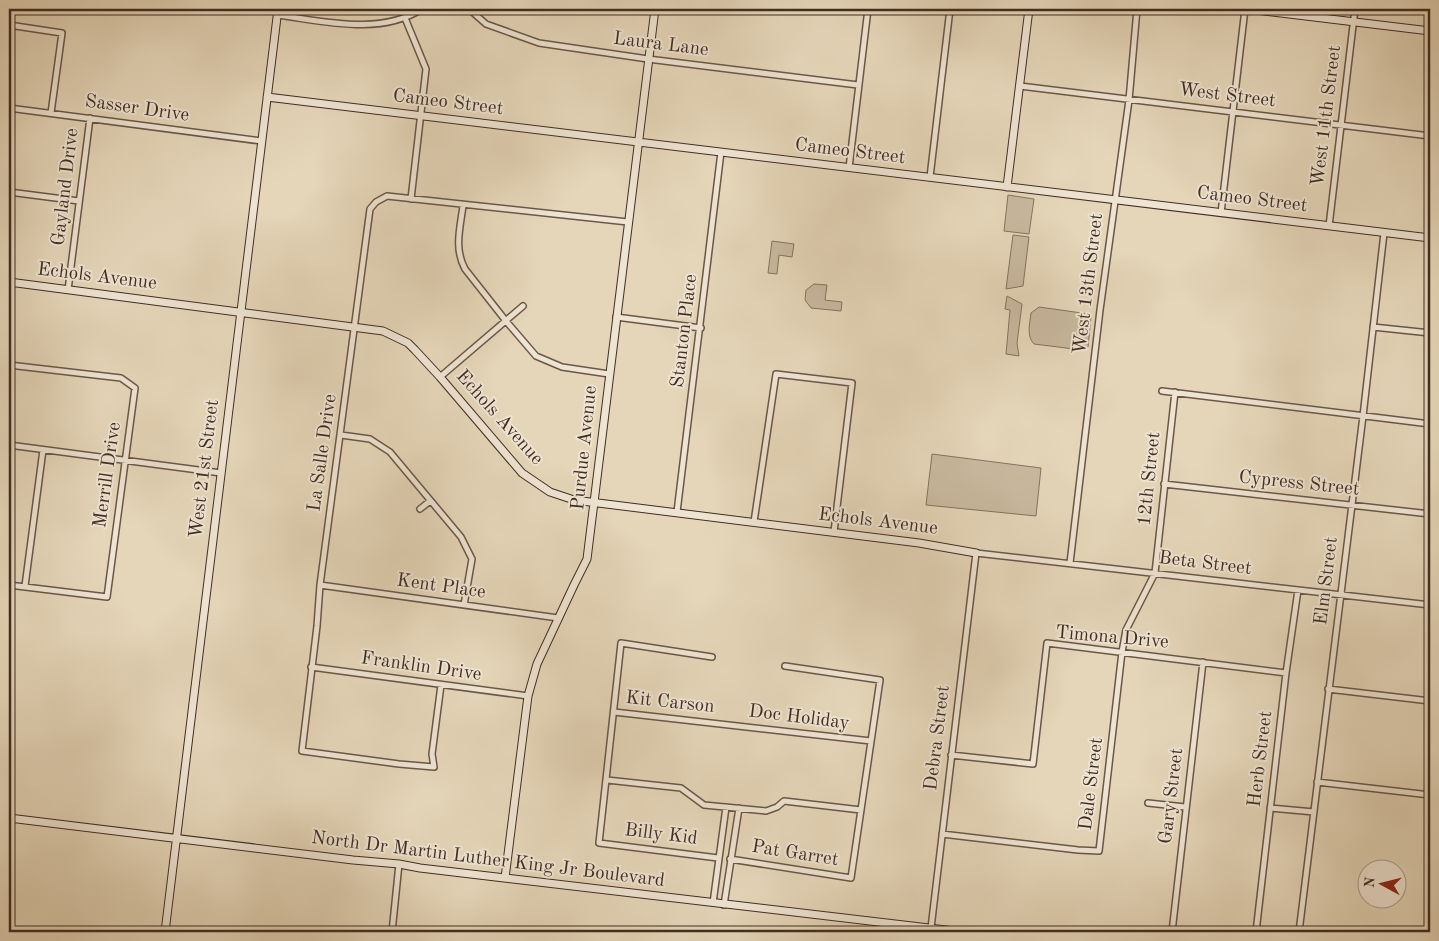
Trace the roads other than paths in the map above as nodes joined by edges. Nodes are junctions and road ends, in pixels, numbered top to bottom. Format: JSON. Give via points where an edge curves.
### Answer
{"nodes":[{"id":1,"x":422,"y":9,"type":"edge"},
{"id":2,"x":469,"y":9,"type":"edge"},
{"id":3,"x":655,"y":9,"type":"edge"},
{"id":4,"x":868,"y":9,"type":"edge"},
{"id":5,"x":950,"y":9,"type":"edge"},
{"id":6,"x":1029,"y":9,"type":"edge"},
{"id":7,"x":1138,"y":9,"type":"edge"},
{"id":8,"x":1246,"y":9,"type":"edge"},
{"id":9,"x":1356,"y":9,"type":"edge"},
{"id":10,"x":277,"y":12,"type":"edge"},
{"id":11,"x":405,"y":18,"type":"junction"},
{"id":12,"x":1354,"y":22,"type":"junction"},
{"id":13,"x":9,"y":25,"type":"edge"},
{"id":14,"x":1430,"y":31,"type":"edge"},
{"id":15,"x":648,"y":59,"type":"junction"},
{"id":16,"x":858,"y":85,"type":"junction"},
{"id":17,"x":1020,"y":86,"type":"junction"},
{"id":18,"x":266,"y":97,"type":"junction"},
{"id":19,"x":1129,"y":100,"type":"junction"},
{"id":20,"x":9,"y":108,"type":"edge"},
{"id":21,"x":1233,"y":112,"type":"junction"},
{"id":22,"x":52,"y":113,"type":"junction"},
{"id":23,"x":421,"y":116,"type":"junction"},
{"id":24,"x":90,"y":118,"type":"junction"},
{"id":25,"x":1341,"y":125,"type":"junction"},
{"id":26,"x":1430,"y":136,"type":"edge"},
{"id":27,"x":261,"y":141,"type":"junction"},
{"id":28,"x":638,"y":142,"type":"junction"},
{"id":29,"x":721,"y":152,"type":"junction"},
{"id":30,"x":849,"y":168,"type":"junction"},
{"id":31,"x":930,"y":178,"type":"junction"},
{"id":32,"x":1008,"y":187,"type":"junction"},
{"id":33,"x":9,"y":192,"type":"edge"},
{"id":34,"x":411,"y":199,"type":"junction"},
{"id":35,"x":1114,"y":200,"type":"junction"},
{"id":36,"x":78,"y":201,"type":"junction"},
{"id":37,"x":463,"y":206,"type":"junction"},
{"id":38,"x":1221,"y":213,"type":"junction"},
{"id":39,"x":628,"y":222,"type":"junction"},
{"id":40,"x":1329,"y":226,"type":"junction"},
{"id":41,"x":1384,"y":233,"type":"junction"},
{"id":42,"x":1430,"y":238,"type":"edge"},
{"id":43,"x":9,"y":282,"type":"edge"},
{"id":44,"x":68,"y":290,"type":"junction"},
{"id":45,"x":523,"y":306,"type":"dead end"},
{"id":46,"x":240,"y":311,"type":"junction"},
{"id":47,"x":616,"y":316,"type":"junction"},
{"id":48,"x":506,"y":321,"type":"junction"},
{"id":49,"x":355,"y":326,"type":"junction"},
{"id":50,"x":1372,"y":327,"type":"junction"},
{"id":51,"x":701,"y":328,"type":"junction"},
{"id":52,"x":1430,"y":333,"type":"edge"},
{"id":53,"x":9,"y":365,"type":"edge"},
{"id":54,"x":609,"y":374,"type":"junction"},
{"id":55,"x":440,"y":377,"type":"junction"},
{"id":56,"x":1162,"y":391,"type":"dead end"},
{"id":57,"x":1175,"y":392,"type":"junction"},
{"id":58,"x":1363,"y":416,"type":"junction"},
{"id":59,"x":1430,"y":424,"type":"edge"},
{"id":60,"x":341,"y":435,"type":"junction"},
{"id":61,"x":9,"y":445,"type":"edge"},
{"id":62,"x":43,"y":450,"type":"junction"},
{"id":63,"x":125,"y":460,"type":"junction"},
{"id":64,"x":221,"y":473,"type":"junction"},
{"id":65,"x":1164,"y":484,"type":"junction"},
{"id":66,"x":430,"y":500,"type":"junction"},
{"id":67,"x":595,"y":503,"type":"junction"},
{"id":68,"x":1351,"y":505,"type":"junction"},
{"id":69,"x":420,"y":509,"type":"dead end"},
{"id":70,"x":676,"y":512,"type":"junction"},
{"id":71,"x":1430,"y":514,"type":"edge"},
{"id":72,"x":754,"y":522,"type":"junction"},
{"id":73,"x":834,"y":532,"type":"junction"},
{"id":74,"x":976,"y":552,"type":"junction"},
{"id":75,"x":1070,"y":562,"type":"junction"},
{"id":76,"x":1155,"y":573,"type":"junction"},
{"id":77,"x":320,"y":584,"type":"junction"},
{"id":78,"x":9,"y":585,"type":"edge"},
{"id":79,"x":25,"y":586,"type":"junction"},
{"id":80,"x":1298,"y":590,"type":"junction"},
{"id":81,"x":1340,"y":595,"type":"junction"},
{"id":82,"x":464,"y":605,"type":"junction"},
{"id":83,"x":1430,"y":605,"type":"edge"},
{"id":84,"x":558,"y":618,"type":"junction"},
{"id":85,"x":1122,"y":652,"type":"junction"},
{"id":86,"x":712,"y":657,"type":"dead end"},
{"id":87,"x":1203,"y":662,"type":"junction"},
{"id":88,"x":785,"y":666,"type":"dead end"},
{"id":89,"x":311,"y":667,"type":"junction"},
{"id":90,"x":1286,"y":673,"type":"junction"},
{"id":91,"x":441,"y":685,"type":"junction"},
{"id":92,"x":1328,"y":689,"type":"junction"},
{"id":93,"x":528,"y":696,"type":"junction"},
{"id":94,"x":1430,"y":701,"type":"edge"},
{"id":95,"x":614,"y":712,"type":"junction"},
{"id":96,"x":724,"y":724,"type":"joint"},
{"id":97,"x":871,"y":741,"type":"junction"},
{"id":98,"x":951,"y":755,"type":"junction"},
{"id":99,"x":607,"y":780,"type":"junction"},
{"id":100,"x":1317,"y":782,"type":"junction"},
{"id":101,"x":1430,"y":795,"type":"edge"},
{"id":102,"x":1148,"y":803,"type":"dead end"},
{"id":103,"x":726,"y":807,"type":"junction"},
{"id":104,"x":739,"y":808,"type":"junction"},
{"id":105,"x":1185,"y":808,"type":"junction"},
{"id":106,"x":1270,"y":808,"type":"junction"},
{"id":107,"x":861,"y":810,"type":"junction"},
{"id":108,"x":1314,"y":812,"type":"junction"},
{"id":109,"x":9,"y":818,"type":"edge"},
{"id":110,"x":942,"y":834,"type":"junction"},
{"id":111,"x":175,"y":838,"type":"junction"},
{"id":112,"x":718,"y":858,"type":"junction"},
{"id":113,"x":730,"y":859,"type":"junction"},
{"id":114,"x":399,"y":864,"type":"junction"},
{"id":115,"x":505,"y":878,"type":"junction"},
{"id":116,"x":713,"y":903,"type":"junction"},
{"id":117,"x":724,"y":905,"type":"junction"},
{"id":118,"x":931,"y":928,"type":"junction"},
{"id":119,"x":165,"y":932,"type":"edge"},
{"id":120,"x":392,"y":932,"type":"edge"},
{"id":121,"x":963,"y":932,"type":"edge"},
{"id":122,"x":1172,"y":932,"type":"edge"},
{"id":123,"x":1256,"y":932,"type":"edge"},
{"id":124,"x":1299,"y":932,"type":"edge"}],
"edges":[{"from":1,"to":11,"type":"street"},
{"from":2,"to":15,"type":"street","name":"Laura Lane","via":[[486,24],[539,43]]},
{"from":3,"to":15,"type":"street","name":"Purdue Avenue"},
{"from":4,"to":16,"type":"street"},
{"from":5,"to":31,"type":"street"},
{"from":6,"to":17,"type":"street"},
{"from":7,"to":19,"type":"street","name":"West 13th Street"},
{"from":8,"to":12,"type":"street"},
{"from":8,"to":21,"type":"street"},
{"from":9,"to":12,"type":"street","name":"West 11th Street"},
{"from":10,"to":11,"type":"street","via":[[363,25]]},
{"from":10,"to":18,"type":"street","name":"West 21st Street"},
{"from":11,"to":23,"type":"street","via":[[426,69]]},
{"from":12,"to":14,"type":"street"},
{"from":12,"to":25,"type":"street","name":"West 11th Street"},
{"from":13,"to":22,"type":"street","name":"Gayland Drive","via":[[62,33]]},
{"from":15,"to":16,"type":"street","name":"Laura Lane"},
{"from":15,"to":28,"type":"street","name":"Purdue Avenue"},
{"from":16,"to":30,"type":"street"},
{"from":17,"to":19,"type":"street","name":"West Street"},
{"from":17,"to":32,"type":"street"},
{"from":18,"to":23,"type":"street","name":"Cameo Street"},
{"from":18,"to":27,"type":"street","name":"West 21st Street"},
{"from":19,"to":21,"type":"street","name":"West Street"},
{"from":19,"to":35,"type":"street","name":"West 13th Street"},
{"from":20,"to":22,"type":"street","name":"Sasser Drive"},
{"from":21,"to":25,"type":"street","name":"West Street"},
{"from":21,"to":38,"type":"street"},
{"from":22,"to":24,"type":"street","name":"Sasser Drive"},
{"from":23,"to":28,"type":"street","name":"Cameo Street"},
{"from":23,"to":34,"type":"street"},
{"from":24,"to":27,"type":"street","name":"Sasser Drive"},
{"from":24,"to":36,"type":"street","name":"Gayland Drive"},
{"from":25,"to":26,"type":"street","name":"West Street"},
{"from":25,"to":40,"type":"street","name":"West 11th Street"},
{"from":27,"to":46,"type":"street","name":"West 21st Street"},
{"from":28,"to":29,"type":"street","name":"Cameo Street"},
{"from":28,"to":39,"type":"street","name":"Purdue Avenue"},
{"from":29,"to":30,"type":"street","name":"Cameo Street"},
{"from":29,"to":51,"type":"street","name":"Stanton Place"},
{"from":30,"to":31,"type":"street","name":"Cameo Street"},
{"from":31,"to":32,"type":"street","name":"Cameo Street"},
{"from":32,"to":35,"type":"street","name":"Cameo Street"},
{"from":33,"to":36,"type":"street"},
{"from":34,"to":37,"type":"street","name":"La Salle Drive"},
{"from":34,"to":49,"type":"street","name":"La Salle Drive","via":[[387,196],[370,209]]},
{"from":35,"to":38,"type":"street","name":"Cameo Street"},
{"from":35,"to":75,"type":"street","name":"West 13th Street"},
{"from":36,"to":44,"type":"street","name":"Gayland Drive"},
{"from":37,"to":39,"type":"street","name":"La Salle Drive"},
{"from":37,"to":48,"type":"street","via":[[458,245],[461,262]]},
{"from":38,"to":40,"type":"street","name":"Cameo Street"},
{"from":39,"to":47,"type":"street","name":"Purdue Avenue"},
{"from":40,"to":41,"type":"street","name":"Cameo Street"},
{"from":41,"to":42,"type":"street","name":"Cameo Street"},
{"from":41,"to":50,"type":"street","name":"Elm Street"},
{"from":43,"to":44,"type":"street","name":"Echols Avenue"},
{"from":44,"to":46,"type":"street","name":"Echols Avenue"},
{"from":45,"to":48,"type":"street"},
{"from":46,"to":49,"type":"street","name":"Echols Avenue"},
{"from":46,"to":64,"type":"street","name":"West 21st Street"},
{"from":47,"to":51,"type":"street"},
{"from":47,"to":54,"type":"street","name":"Purdue Avenue"},
{"from":48,"to":54,"type":"street","via":[[536,356],[562,367]]},
{"from":48,"to":55,"type":"street"},
{"from":49,"to":55,"type":"street","name":"Echols Avenue","via":[[383,331],[408,343]]},
{"from":49,"to":60,"type":"street","name":"La Salle Drive"},
{"from":50,"to":52,"type":"street"},
{"from":50,"to":58,"type":"street","name":"Elm Street"},
{"from":51,"to":70,"type":"street","name":"Stanton Place"},
{"from":53,"to":63,"type":"street","name":"Merrill Drive","via":[[121,378],[135,388]]},
{"from":54,"to":67,"type":"street","name":"Purdue Avenue"},
{"from":55,"to":67,"type":"street","name":"Echols Avenue","via":[[522,473],[550,492]]},
{"from":56,"to":57,"type":"street"},
{"from":57,"to":58,"type":"street"},
{"from":57,"to":65,"type":"street","name":"12th Street"},
{"from":58,"to":59,"type":"street"},
{"from":58,"to":68,"type":"street","name":"Elm Street"},
{"from":60,"to":66,"type":"street","via":[[370,439],[390,452]]},
{"from":60,"to":77,"type":"street","name":"La Salle Drive"},
{"from":61,"to":62,"type":"street"},
{"from":62,"to":63,"type":"street"},
{"from":62,"to":79,"type":"street"},
{"from":63,"to":64,"type":"street"},
{"from":63,"to":79,"type":"street","name":"Merrill Drive","via":[[107,597]]},
{"from":64,"to":111,"type":"street","name":"West 21st Street"},
{"from":65,"to":68,"type":"street","name":"Cypress Street"},
{"from":65,"to":76,"type":"street","name":"12th Street"},
{"from":66,"to":69,"type":"street"},
{"from":66,"to":82,"type":"street","via":[[461,537],[472,559]]},
{"from":67,"to":70,"type":"street","name":"Echols Avenue"},
{"from":67,"to":84,"type":"street","name":"Purdue Avenue","via":[[587,559]]},
{"from":68,"to":71,"type":"street","name":"Cypress Street"},
{"from":68,"to":81,"type":"street","name":"Elm Street"},
{"from":70,"to":72,"type":"street","name":"Echols Avenue"},
{"from":72,"to":73,"type":"street","name":"Echols Avenue"},
{"from":72,"to":73,"type":"street","via":[[776,374],[852,383]]},
{"from":73,"to":74,"type":"street","name":"Echols Avenue"},
{"from":74,"to":75,"type":"street","name":"Beta Street"},
{"from":74,"to":98,"type":"street","name":"Debra Street"},
{"from":75,"to":76,"type":"street","name":"Beta Street"},
{"from":76,"to":80,"type":"street","name":"Beta Street"},
{"from":76,"to":85,"type":"street","name":"12th Street","via":[[1126,630]]},
{"from":77,"to":82,"type":"street","name":"Kent Place"},
{"from":77,"to":89,"type":"street","name":"La Salle Drive"},
{"from":78,"to":79,"type":"street","name":"Merrill Drive"},
{"from":80,"to":81,"type":"street","name":"Beta Street"},
{"from":80,"to":90,"type":"street","name":"Herb Street"},
{"from":81,"to":83,"type":"street","name":"Beta Street"},
{"from":81,"to":92,"type":"street","name":"Elm Street"},
{"from":82,"to":84,"type":"street","name":"Kent Place"},
{"from":84,"to":93,"type":"street","name":"Purdue Avenue","via":[[537,664]]},
{"from":85,"to":87,"type":"street","name":"Timona Drive"},
{"from":85,"to":98,"type":"street","name":"Timona Drive","via":[[1047,643],[1033,764]]},
{"from":85,"to":110,"type":"street","name":"Dale Street","via":[[1099,851]]},
{"from":86,"to":95,"type":"street","via":[[621,643]]},
{"from":87,"to":90,"type":"street","name":"Timona Drive"},
{"from":87,"to":105,"type":"street","name":"Gary Street"},
{"from":88,"to":97,"type":"street","via":[[880,680]]},
{"from":89,"to":91,"type":"street","name":"Franklin Drive"},
{"from":89,"to":91,"type":"street","name":"La Salle Drive","via":[[302,751],[434,766],[432,754]]},
{"from":90,"to":106,"type":"street","name":"Herb Street"},
{"from":91,"to":93,"type":"street","name":"Franklin Drive"},
{"from":92,"to":94,"type":"street"},
{"from":92,"to":100,"type":"street","name":"Elm Street"},
{"from":93,"to":115,"type":"street","name":"Purdue Avenue"},
{"from":95,"to":96,"type":"street","name":"Kit Carson"},
{"from":95,"to":99,"type":"street"},
{"from":96,"to":97,"type":"street","name":"Doc Holiday"},
{"from":97,"to":107,"type":"street"},
{"from":98,"to":110,"type":"street","name":"Debra Street"},
{"from":99,"to":103,"type":"street","via":[[681,788],[704,805]]},
{"from":99,"to":112,"type":"street","name":"Billy Kid","via":[[599,842]]},
{"from":100,"to":101,"type":"street"},
{"from":100,"to":108,"type":"street","name":"Elm Street"},
{"from":102,"to":105,"type":"street"},
{"from":103,"to":104,"type":"street"},
{"from":103,"to":112,"type":"street"},
{"from":104,"to":107,"type":"street","via":[[766,811],[784,801]]},
{"from":104,"to":113,"type":"street"},
{"from":105,"to":122,"type":"street","name":"Gary Street"},
{"from":106,"to":108,"type":"street"},
{"from":106,"to":123,"type":"street","name":"Herb Street"},
{"from":107,"to":113,"type":"street","name":"Pat Garret","via":[[851,878]]},
{"from":108,"to":124,"type":"street","name":"Elm Street"},
{"from":109,"to":111,"type":"street","name":"North Dr Martin Luther King Jr Boulevard"},
{"from":110,"to":118,"type":"street","name":"Debra Street"},
{"from":111,"to":114,"type":"street","name":"North Dr Martin Luther King Jr Boulevard"},
{"from":111,"to":119,"type":"street","name":"West 21st Street"},
{"from":112,"to":116,"type":"street"},
{"from":113,"to":117,"type":"street"},
{"from":114,"to":115,"type":"street","name":"North Dr Martin Luther King Jr Boulevard"},
{"from":114,"to":120,"type":"street"},
{"from":115,"to":116,"type":"street","name":"North Dr Martin Luther King Jr Boulevard"},
{"from":116,"to":117,"type":"street","name":"North Dr Martin Luther King Jr Boulevard"},
{"from":117,"to":118,"type":"street","name":"North Dr Martin Luther King Jr Boulevard"},
{"from":118,"to":121,"type":"street","name":"North Dr Martin Luther King Jr Boulevard"}]}
